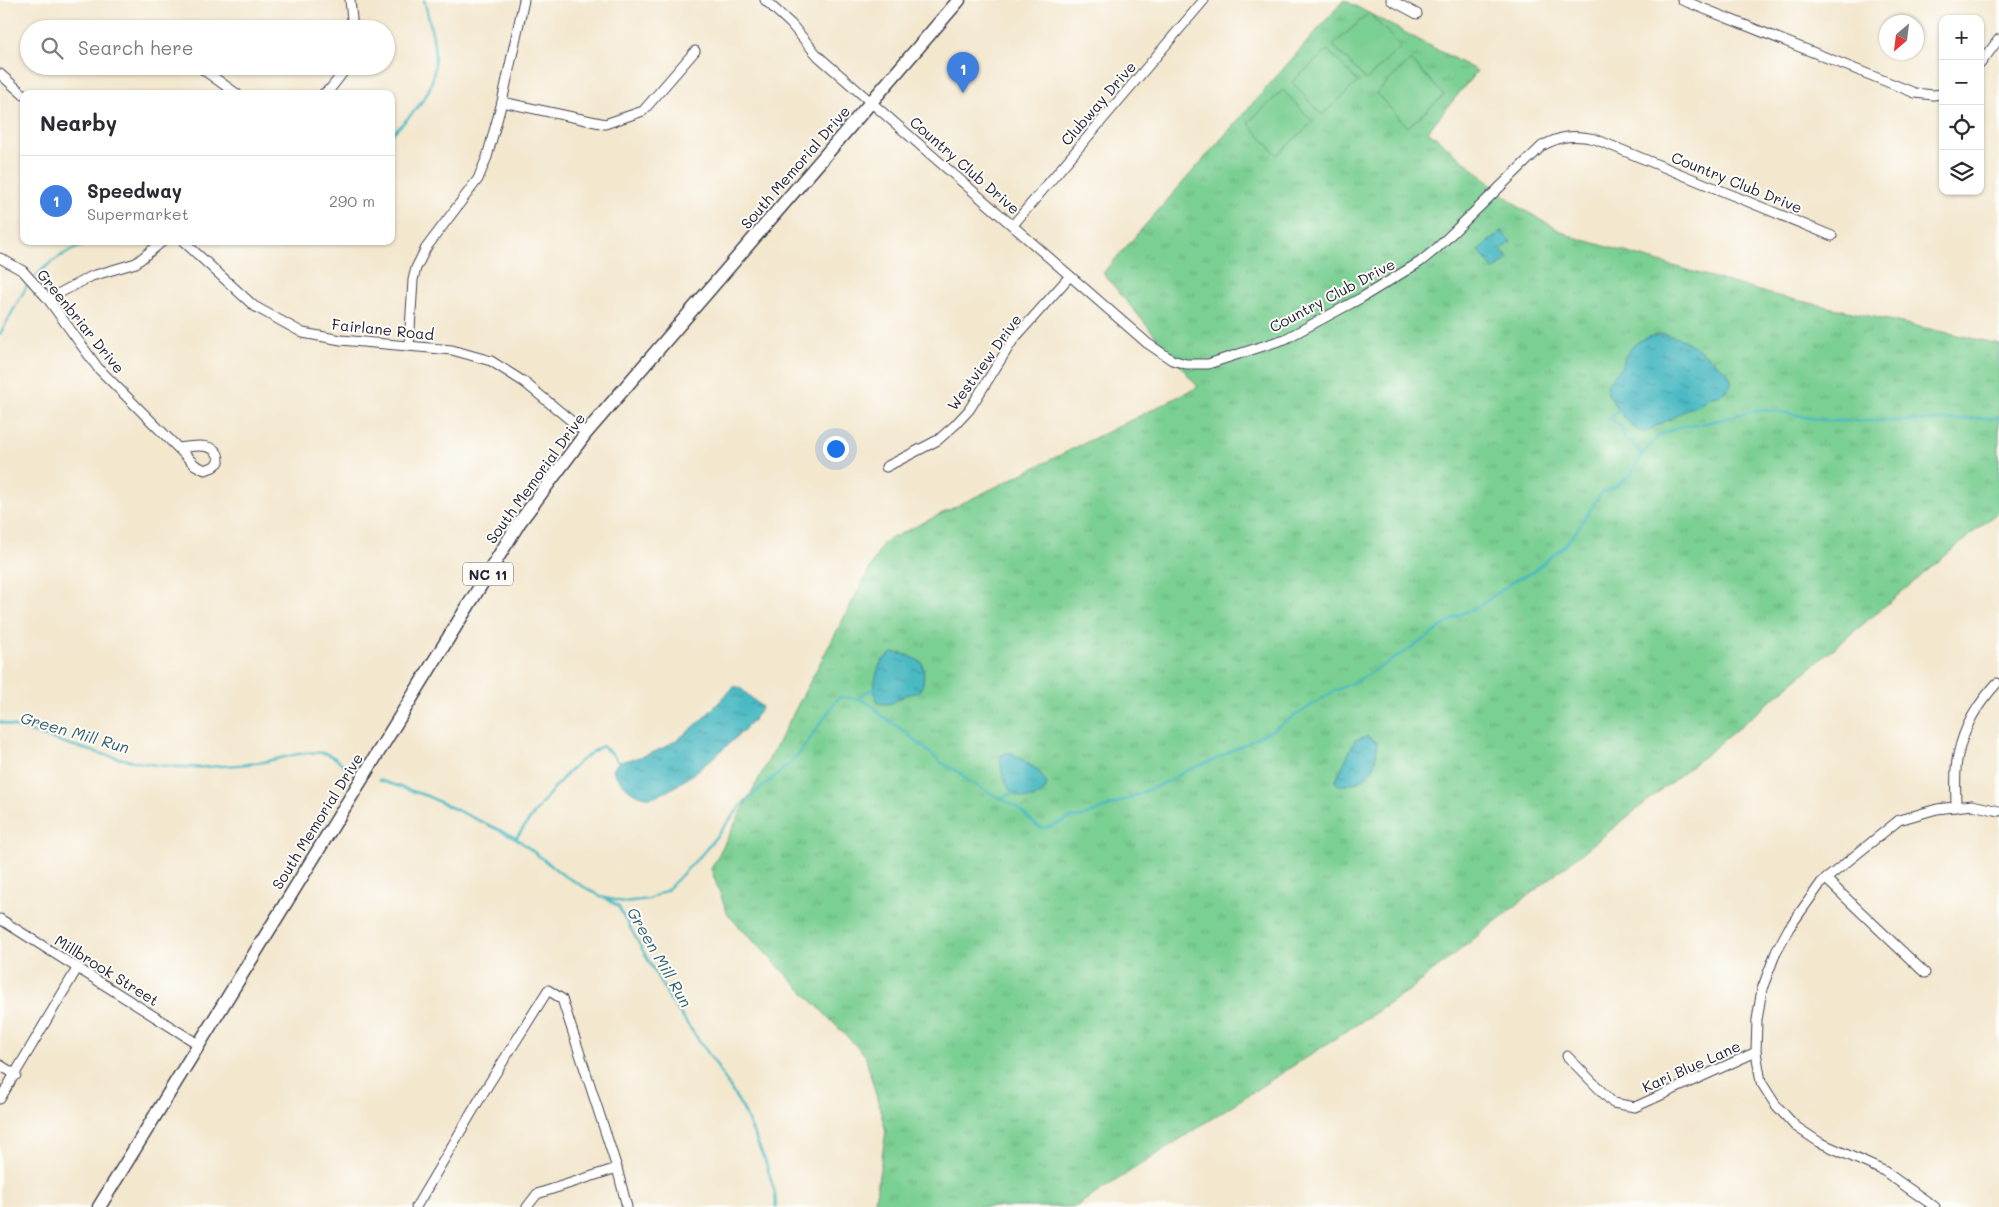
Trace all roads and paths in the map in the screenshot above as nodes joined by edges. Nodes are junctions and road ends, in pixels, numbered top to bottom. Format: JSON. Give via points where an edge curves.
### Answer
{"nodes":[{"id":1,"x":350,"y":0,"type":"edge"},
{"id":2,"x":524,"y":0,"type":"edge"},
{"id":3,"x":766,"y":0,"type":"edge"},
{"id":4,"x":960,"y":0,"type":"edge"},
{"id":5,"x":1204,"y":0,"type":"edge"},
{"id":6,"x":1391,"y":0,"type":"edge"},
{"id":7,"x":1682,"y":0,"type":"edge"},
{"id":8,"x":1417,"y":14,"type":"dead end"},
{"id":9,"x":352,"y":20,"type":"edge"},
{"id":10,"x":1999,"y":39,"type":"edge"},
{"id":11,"x":694,"y":51,"type":"dead end"},
{"id":12,"x":1983,"y":60,"type":"edge"},
{"id":13,"x":0,"y":74,"type":"edge"},
{"id":14,"x":210,"y":75,"type":"edge"},
{"id":15,"x":341,"y":75,"type":"edge"},
{"id":16,"x":231,"y":90,"type":"edge"},
{"id":17,"x":328,"y":90,"type":"edge"},
{"id":18,"x":20,"y":92,"type":"edge"},
{"id":19,"x":1939,"y":94,"type":"edge"},
{"id":20,"x":502,"y":102,"type":"junction"},
{"id":21,"x":872,"y":102,"type":"junction"},
{"id":22,"x":1013,"y":225,"type":"junction"},
{"id":23,"x":1832,"y":236,"type":"dead end"},
{"id":24,"x":158,"y":245,"type":"edge"},
{"id":25,"x":187,"y":245,"type":"edge"},
{"id":26,"x":0,"y":258,"type":"edge"},
{"id":27,"x":1070,"y":276,"type":"junction"},
{"id":28,"x":48,"y":299,"type":"junction"},
{"id":29,"x":409,"y":346,"type":"junction"},
{"id":30,"x":586,"y":433,"type":"junction"},
{"id":31,"x":179,"y":448,"type":"dead end"},
{"id":32,"x":886,"y":467,"type":"dead end"},
{"id":33,"x":1997,"y":684,"type":"dead end"},
{"id":34,"x":1956,"y":807,"type":"junction"},
{"id":35,"x":1999,"y":811,"type":"edge"},
{"id":36,"x":1826,"y":879,"type":"junction"},
{"id":37,"x":0,"y":919,"type":"edge"},
{"id":38,"x":78,"y":967,"type":"junction"},
{"id":39,"x":1924,"y":972,"type":"dead end"},
{"id":40,"x":198,"y":1044,"type":"junction"},
{"id":41,"x":1756,"y":1052,"type":"junction"},
{"id":42,"x":1567,"y":1056,"type":"dead end"},
{"id":43,"x":0,"y":1066,"type":"edge"},
{"id":44,"x":16,"y":1075,"type":"junction"},
{"id":45,"x":0,"y":1099,"type":"edge"},
{"id":46,"x":617,"y":1168,"type":"junction"},
{"id":47,"x":99,"y":1207,"type":"edge"},
{"id":48,"x":416,"y":1207,"type":"edge"},
{"id":49,"x":528,"y":1207,"type":"edge"},
{"id":50,"x":627,"y":1207,"type":"edge"},
{"id":51,"x":1935,"y":1207,"type":"edge"}],
"edges":[{"from":1,"to":9,"type":"street"},
{"from":2,"to":20,"type":"street"},
{"from":3,"to":21,"type":"street","name":"Country Club Drive","via":[[818,56]]},
{"from":4,"to":21,"type":"main road","name":"South Memorial Drive","number":"NC 11"},
{"from":5,"to":22,"type":"street","name":"Clubway Drive"},
{"from":6,"to":8,"type":"street"},
{"from":7,"to":19,"type":"street","via":[[1915,93]]},
{"from":10,"to":12,"type":"street"},
{"from":11,"to":20,"type":"street","via":[[643,111],[605,124]]},
{"from":13,"to":18,"type":"street"},
{"from":14,"to":16,"type":"street"},
{"from":15,"to":17,"type":"street"},
{"from":20,"to":29,"type":"street","via":[[478,179],[426,248],[416,268]]},
{"from":21,"to":22,"type":"street","name":"Country Club Drive"},
{"from":21,"to":30,"type":"main road","name":"South Memorial Drive","number":"NC 11"},
{"from":22,"to":27,"type":"street","name":"Country Club Drive"},
{"from":23,"to":27,"type":"street","name":"Country Club Drive","via":[[1595,139],[1574,135],[1555,139],[1537,150],[1450,238],[1420,262],[1285,339],[1208,364],[1186,364],[1160,352]]},
{"from":24,"to":28,"type":"street","via":[[136,263],[92,276]]},
{"from":25,"to":29,"type":"street","name":"Fairlane Road","via":[[254,306],[303,333]]},
{"from":26,"to":28,"type":"street","name":"Greenbriar Drive","via":[[23,272]]},
{"from":27,"to":32,"type":"street","name":"Westview Drive","via":[[1013,340],[969,410],[955,425],[938,440]]},
{"from":28,"to":31,"type":"street","name":"Greenbriar Drive","via":[[98,368]]},
{"from":29,"to":30,"type":"street","name":"Fairlane Road","via":[[452,350],[491,361],[524,382]]},
{"from":30,"to":40,"type":"main road","name":"South Memorial Drive","number":"NC 11","via":[[519,523]]},
{"from":33,"to":34,"type":"street","via":[[1979,704],[1957,756]]},
{"from":34,"to":35,"type":"street","via":[[1972,805]]},
{"from":34,"to":36,"type":"street","via":[[1937,808],[1899,820]]},
{"from":36,"to":39,"type":"street"},
{"from":36,"to":41,"type":"street","via":[[1788,928],[1776,952],[1762,989]]},
{"from":37,"to":38,"type":"street","name":"Millbrook Street"},
{"from":38,"to":40,"type":"street","name":"Millbrook Street"},
{"from":38,"to":44,"type":"street"},
{"from":40,"to":47,"type":"main road","name":"South Memorial Drive","number":"NC 11"},
{"from":41,"to":42,"type":"street","name":"Kari Blue Lane","via":[[1636,1107],[1612,1103]]},
{"from":41,"to":51,"type":"street","via":[[1761,1082],[1795,1126],[1819,1142],[1884,1171]]},
{"from":43,"to":44,"type":"street"},
{"from":44,"to":45,"type":"street"},
{"from":46,"to":48,"type":"street","via":[[562,999],[548,990]]},
{"from":46,"to":49,"type":"street","via":[[538,1194]]},
{"from":46,"to":50,"type":"street"}]}
